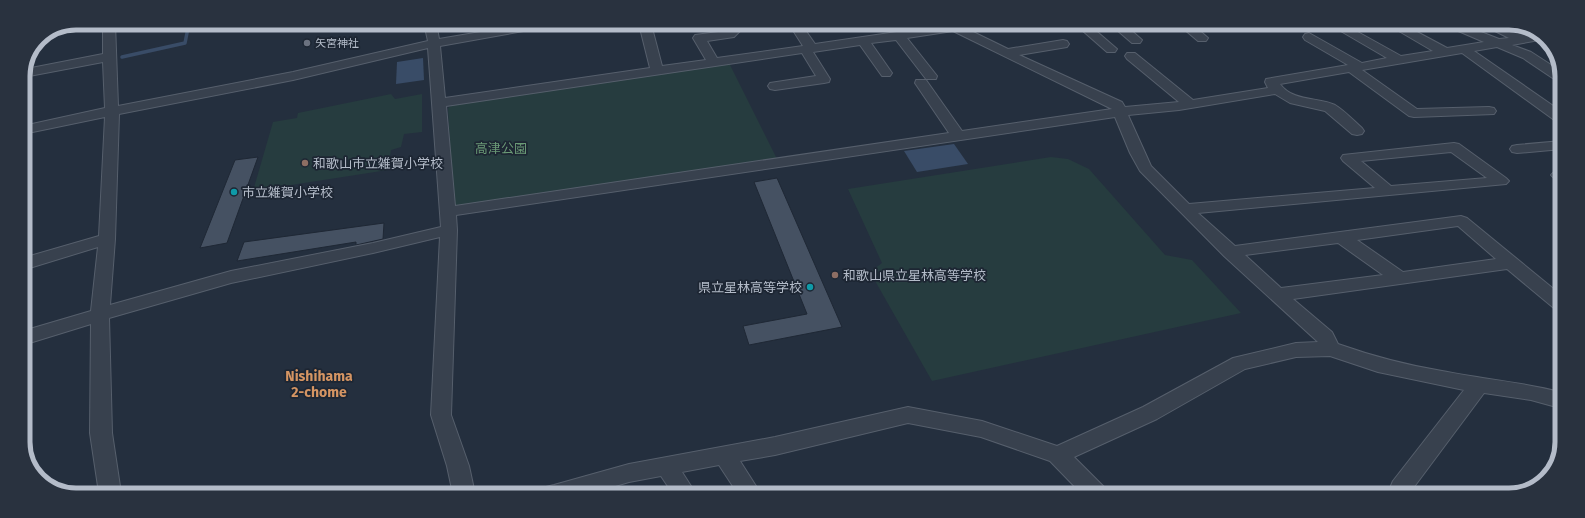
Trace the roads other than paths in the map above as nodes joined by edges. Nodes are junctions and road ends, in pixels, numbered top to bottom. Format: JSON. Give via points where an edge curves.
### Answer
{"nodes":[{"id":1,"x":110,"y":30,"type":"edge"},
{"id":2,"x":431,"y":30,"type":"edge"},
{"id":3,"x":511,"y":30,"type":"edge"},
{"id":4,"x":647,"y":30,"type":"edge"},
{"id":5,"x":734,"y":30,"type":"edge"},
{"id":6,"x":797,"y":30,"type":"edge"},
{"id":7,"x":932,"y":30,"type":"edge"},
{"id":8,"x":966,"y":30,"type":"edge"},
{"id":9,"x":1088,"y":30,"type":"edge"},
{"id":10,"x":1124,"y":30,"type":"edge"},
{"id":11,"x":1192,"y":30,"type":"edge"},
{"id":12,"x":1346,"y":30,"type":"edge"},
{"id":13,"x":1405,"y":30,"type":"edge"},
{"id":14,"x":1466,"y":30,"type":"edge"},
{"id":15,"x":1502,"y":30,"type":"edge"},
{"id":16,"x":899,"y":35,"type":"junction"},
{"id":17,"x":1309,"y":36,"type":"dead end"},
{"id":18,"x":1533,"y":37,"type":"edge"},
{"id":19,"x":1202,"y":38,"type":"dead end"},
{"id":20,"x":1521,"y":39,"type":"junction"},
{"id":21,"x":1136,"y":40,"type":"dead end"},
{"id":22,"x":863,"y":41,"type":"junction"},
{"id":23,"x":434,"y":43,"type":"junction"},
{"id":24,"x":1498,"y":43,"type":"junction"},
{"id":25,"x":1063,"y":44,"type":"dead end"},
{"id":26,"x":808,"y":49,"type":"junction"},
{"id":27,"x":1111,"y":49,"type":"dead end"},
{"id":28,"x":1465,"y":50,"type":"junction"},
{"id":29,"x":1006,"y":53,"type":"junction"},
{"id":30,"x":1446,"y":53,"type":"junction"},
{"id":31,"x":1131,"y":56,"type":"dead end"},
{"id":32,"x":109,"y":57,"type":"junction"},
{"id":33,"x":1398,"y":60,"type":"junction"},
{"id":34,"x":713,"y":62,"type":"junction"},
{"id":35,"x":1355,"y":67,"type":"junction"},
{"id":36,"x":657,"y":71,"type":"junction"},
{"id":37,"x":30,"y":72,"type":"edge"},
{"id":38,"x":886,"y":73,"type":"dead end"},
{"id":39,"x":1555,"y":73,"type":"edge"},
{"id":40,"x":775,"y":86,"type":"dead end"},
{"id":41,"x":1277,"y":90,"type":"junction"},
{"id":42,"x":438,"y":103,"type":"junction"},
{"id":43,"x":1190,"y":104,"type":"junction"},
{"id":44,"x":112,"y":111,"type":"junction"},
{"id":45,"x":1489,"y":111,"type":"dead end"},
{"id":46,"x":1119,"y":112,"type":"junction"},
{"id":47,"x":1555,"y":114,"type":"edge"},
{"id":48,"x":30,"y":129,"type":"edge"},
{"id":49,"x":1357,"y":131,"type":"dead end"},
{"id":50,"x":958,"y":136,"type":"junction"},
{"id":51,"x":1555,"y":146,"type":"edge"},
{"id":52,"x":1517,"y":149,"type":"dead end"},
{"id":53,"x":1388,"y":191,"type":"junction"},
{"id":54,"x":1185,"y":210,"type":"junction"},
{"id":55,"x":448,"y":221,"type":"junction"},
{"id":56,"x":1341,"y":237,"type":"junction"},
{"id":57,"x":107,"y":238,"type":"junction"},
{"id":58,"x":1230,"y":252,"type":"junction"},
{"id":59,"x":30,"y":262,"type":"edge"},
{"id":60,"x":1511,"y":263,"type":"junction"},
{"id":61,"x":1400,"y":278,"type":"junction"},
{"id":62,"x":1277,"y":295,"type":"junction"},
{"id":63,"x":1555,"y":300,"type":"edge"},
{"id":64,"x":100,"y":314,"type":"junction"},
{"id":65,"x":30,"y":336,"type":"edge"},
{"id":66,"x":1331,"y":349,"type":"junction"},
{"id":67,"x":1479,"y":385,"type":"junction"},
{"id":68,"x":1555,"y":399,"type":"edge"},
{"id":69,"x":724,"y":455,"type":"junction"},
{"id":70,"x":1058,"y":455,"type":"junction"},
{"id":71,"x":666,"y":466,"type":"junction"},
{"id":72,"x":109,"y":488,"type":"edge"},
{"id":73,"x":463,"y":488,"type":"edge"},
{"id":74,"x":575,"y":488,"type":"edge"},
{"id":75,"x":681,"y":488,"type":"edge"},
{"id":76,"x":746,"y":488,"type":"edge"},
{"id":77,"x":1090,"y":488,"type":"edge"},
{"id":78,"x":1401,"y":488,"type":"dead end"}],
"edges":[{"from":1,"to":32,"type":"street"},
{"from":2,"to":23,"type":"street"},
{"from":3,"to":23,"type":"street"},
{"from":4,"to":36,"type":"street"},
{"from":5,"to":34,"type":"street","via":[[730,34],[699,38]]},
{"from":6,"to":26,"type":"street"},
{"from":7,"to":16,"type":"street"},
{"from":8,"to":29,"type":"street"},
{"from":9,"to":27,"type":"street"},
{"from":10,"to":21,"type":"street"},
{"from":11,"to":19,"type":"street"},
{"from":12,"to":33,"type":"street"},
{"from":13,"to":30,"type":"street"},
{"from":14,"to":24,"type":"street"},
{"from":15,"to":20,"type":"street"},
{"from":16,"to":22,"type":"street"},
{"from":16,"to":50,"type":"street"},
{"from":17,"to":35,"type":"street"},
{"from":18,"to":20,"type":"street"},
{"from":20,"to":24,"type":"street"},
{"from":22,"to":26,"type":"street"},
{"from":22,"to":38,"type":"street"},
{"from":23,"to":42,"type":"street"},
{"from":23,"to":44,"type":"street","via":[[293,76]]},
{"from":24,"to":28,"type":"street"},
{"from":24,"to":39,"type":"street","via":[[1527,55]]},
{"from":25,"to":29,"type":"street"},
{"from":26,"to":34,"type":"street"},
{"from":26,"to":40,"type":"street","via":[[824,79]]},
{"from":28,"to":30,"type":"street"},
{"from":28,"to":47,"type":"street"},
{"from":29,"to":46,"type":"street","via":[[1102,97],[1117,105]]},
{"from":30,"to":33,"type":"street"},
{"from":31,"to":43,"type":"street"},
{"from":32,"to":37,"type":"street"},
{"from":32,"to":44,"type":"street"},
{"from":33,"to":35,"type":"street"},
{"from":34,"to":36,"type":"street"},
{"from":35,"to":41,"type":"street","via":[[1271,82]]},
{"from":35,"to":45,"type":"street","via":[[1414,113]]},
{"from":36,"to":42,"type":"street"},
{"from":41,"to":43,"type":"street"},
{"from":41,"to":49,"type":"street","via":[[1295,100],[1330,108]]},
{"from":42,"to":55,"type":"street"},
{"from":43,"to":46,"type":"street"},
{"from":44,"to":48,"type":"street"},
{"from":44,"to":57,"type":"street"},
{"from":46,"to":50,"type":"street"},
{"from":46,"to":54,"type":"street","via":[[1145,168]]},
{"from":50,"to":55,"type":"street"},
{"from":51,"to":52,"type":"street"},
{"from":53,"to":53,"type":"street","via":[[1348,158],[1454,147],[1501,181]]},
{"from":53,"to":54,"type":"street"},
{"from":54,"to":58,"type":"street"},
{"from":55,"to":64,"type":"street","via":[[373,248],[231,277]]},
{"from":55,"to":73,"type":"street","via":[[441,415]]},
{"from":56,"to":58,"type":"street"},
{"from":56,"to":60,"type":"street","via":[[1461,221]]},
{"from":56,"to":61,"type":"street"},
{"from":57,"to":59,"type":"street"},
{"from":57,"to":64,"type":"street"},
{"from":58,"to":62,"type":"street"},
{"from":60,"to":61,"type":"street"},
{"from":60,"to":63,"type":"street"},
{"from":61,"to":62,"type":"street"},
{"from":62,"to":66,"type":"street","via":[[1325,337]]},
{"from":64,"to":65,"type":"street"},
{"from":64,"to":72,"type":"street","via":[[101,433]]},
{"from":66,"to":67,"type":"street","via":[[1378,365]]},
{"from":66,"to":70,"type":"street","via":[[1296,350],[1240,364],[1150,412]]},
{"from":67,"to":68,"type":"street","via":[[1531,392]]},
{"from":67,"to":78,"type":"street"},
{"from":69,"to":70,"type":"street","via":[[908,415],[982,429]]},
{"from":69,"to":71,"type":"street"},
{"from":69,"to":76,"type":"street"},
{"from":70,"to":77,"type":"street"},
{"from":71,"to":74,"type":"street"},
{"from":71,"to":75,"type":"street"}]}
